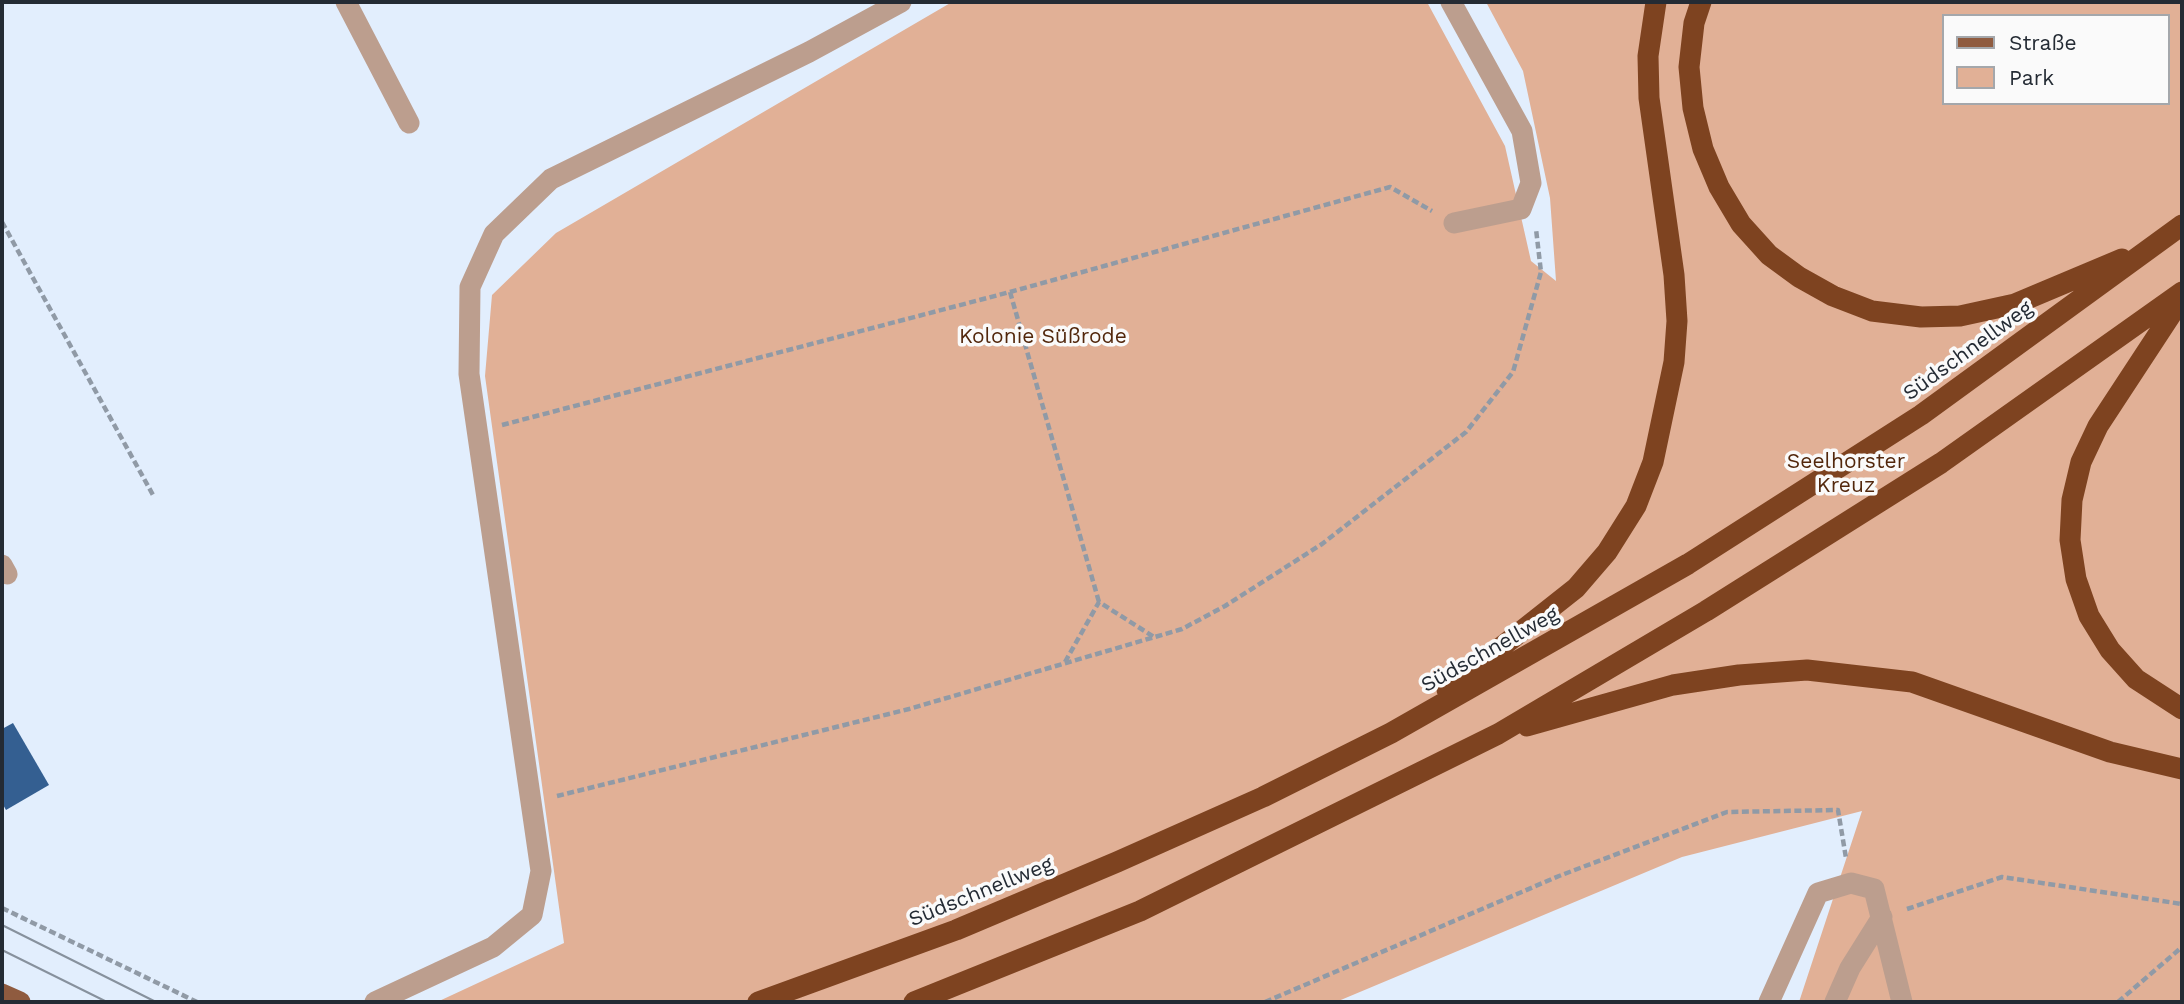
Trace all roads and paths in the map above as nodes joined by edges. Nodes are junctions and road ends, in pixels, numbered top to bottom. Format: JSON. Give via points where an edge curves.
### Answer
{"nodes":[{"id":1,"x":346,"y":2,"type":"edge"},
{"id":2,"x":901,"y":2,"type":"edge"},
{"id":3,"x":1451,"y":2,"type":"edge"},
{"id":4,"x":1656,"y":2,"type":"edge"},
{"id":5,"x":1701,"y":2,"type":"edge"},
{"id":6,"x":409,"y":123,"type":"dead end"},
{"id":7,"x":1521,"y":209,"type":"junction"},
{"id":8,"x":2,"y":222,"type":"edge"},
{"id":9,"x":1454,"y":223,"type":"joint"},
{"id":10,"x":2182,"y":225,"type":"edge"},
{"id":11,"x":2160,"y":243,"type":"junction"},
{"id":12,"x":1010,"y":292,"type":"junction"},
{"id":13,"x":2182,"y":292,"type":"edge"},
{"id":14,"x":2182,"y":298,"type":"edge"},
{"id":15,"x":476,"y":432,"type":"junction"},
{"id":16,"x":153,"y":495,"type":"dead end"},
{"id":17,"x":1099,"y":601,"type":"junction"},
{"id":18,"x":1155,"y":638,"type":"junction"},
{"id":19,"x":1065,"y":663,"type":"junction"},
{"id":20,"x":2182,"y":709,"type":"edge"},
{"id":21,"x":1391,"y":733,"type":"junction"},
{"id":22,"x":1498,"y":734,"type":"junction"},
{"id":23,"x":2182,"y":769,"type":"edge"},
{"id":24,"x":533,"y":802,"type":"junction"},
{"id":25,"x":1851,"y":883,"type":"junction"},
{"id":26,"x":2182,"y":904,"type":"edge"},
{"id":27,"x":2,"y":908,"type":"edge"},
{"id":28,"x":1882,"y":917,"type":"junction"},
{"id":29,"x":2182,"y":947,"type":"edge"},
{"id":30,"x":2,"y":994,"type":"edge"},
{"id":31,"x":20,"y":1002,"type":"edge"},
{"id":32,"x":197,"y":1002,"type":"edge"},
{"id":33,"x":375,"y":1002,"type":"edge"},
{"id":34,"x":758,"y":1002,"type":"edge"},
{"id":35,"x":914,"y":1002,"type":"edge"},
{"id":36,"x":1265,"y":1002,"type":"edge"},
{"id":37,"x":1769,"y":1002,"type":"edge"},
{"id":38,"x":1835,"y":1002,"type":"edge"},
{"id":39,"x":1902,"y":1002,"type":"edge"},
{"id":40,"x":2118,"y":1002,"type":"edge"}],
"edges":[{"from":1,"to":6,"type":"lane"},
{"from":2,"to":15,"type":"lane","via":[[551,179],[494,234],[470,287],[469,374]]},
{"from":3,"to":7,"type":"lane","via":[[1522,131],[1531,183]]},
{"from":4,"to":21,"type":"highway","via":[[1648,56],[1649,98],[1677,321],[1674,362],[1653,462],[1636,506],[1607,552],[1576,588]]},
{"from":5,"to":11,"type":"highway","via":[[1689,67],[1703,149],[1719,187],[1741,224],[1769,255],[1833,296],[1872,311],[1960,316],[2015,304]]},
{"from":7,"to":9,"type":"lane"},
{"from":7,"to":18,"type":"path","via":[[1536,229],[1539,287],[1513,372],[1466,432],[1322,544],[1225,606]]},
{"from":8,"to":16,"type":"path"},
{"from":9,"to":12,"type":"path","via":[[1391,187]]},
{"from":10,"to":11,"type":"highway","name":"Südschnellweg"},
{"from":11,"to":21,"type":"highway","name":"Südschnellweg","via":[[1921,415],[1699,557]]},
{"from":12,"to":15,"type":"path"},
{"from":12,"to":17,"type":"path"},
{"from":13,"to":22,"type":"highway","via":[[1941,463],[1706,611]]},
{"from":14,"to":20,"type":"highway","via":[[2081,462],[2072,500],[2070,540],[2076,579],[2089,616],[2110,650],[2136,679]]},
{"from":15,"to":24,"type":"lane"},
{"from":17,"to":18,"type":"path"},
{"from":17,"to":19,"type":"path"},
{"from":18,"to":19,"type":"path"},
{"from":19,"to":24,"type":"path","via":[[909,709]]},
{"from":21,"to":34,"type":"highway","name":"Südschnellweg","via":[[1263,797],[1105,867],[956,930]]},
{"from":22,"to":23,"type":"highway","via":[[1673,685],[1807,670],[1912,682],[2110,752]]},
{"from":22,"to":35,"type":"highway","via":[[1140,911]]},
{"from":24,"to":33,"type":"lane","via":[[541,871],[532,915],[493,947]]},
{"from":25,"to":28,"type":"lane","via":[[1874,889]]},
{"from":25,"to":36,"type":"path","via":[[1838,810],[1727,811],[1559,876]]},
{"from":25,"to":37,"type":"lane","via":[[1818,893]]},
{"from":26,"to":28,"type":"path","via":[[2002,877]]},
{"from":27,"to":32,"type":"path"},
{"from":28,"to":38,"type":"lane"},
{"from":28,"to":39,"type":"lane"},
{"from":29,"to":40,"type":"path"},
{"from":30,"to":31,"type":"main road"}]}
